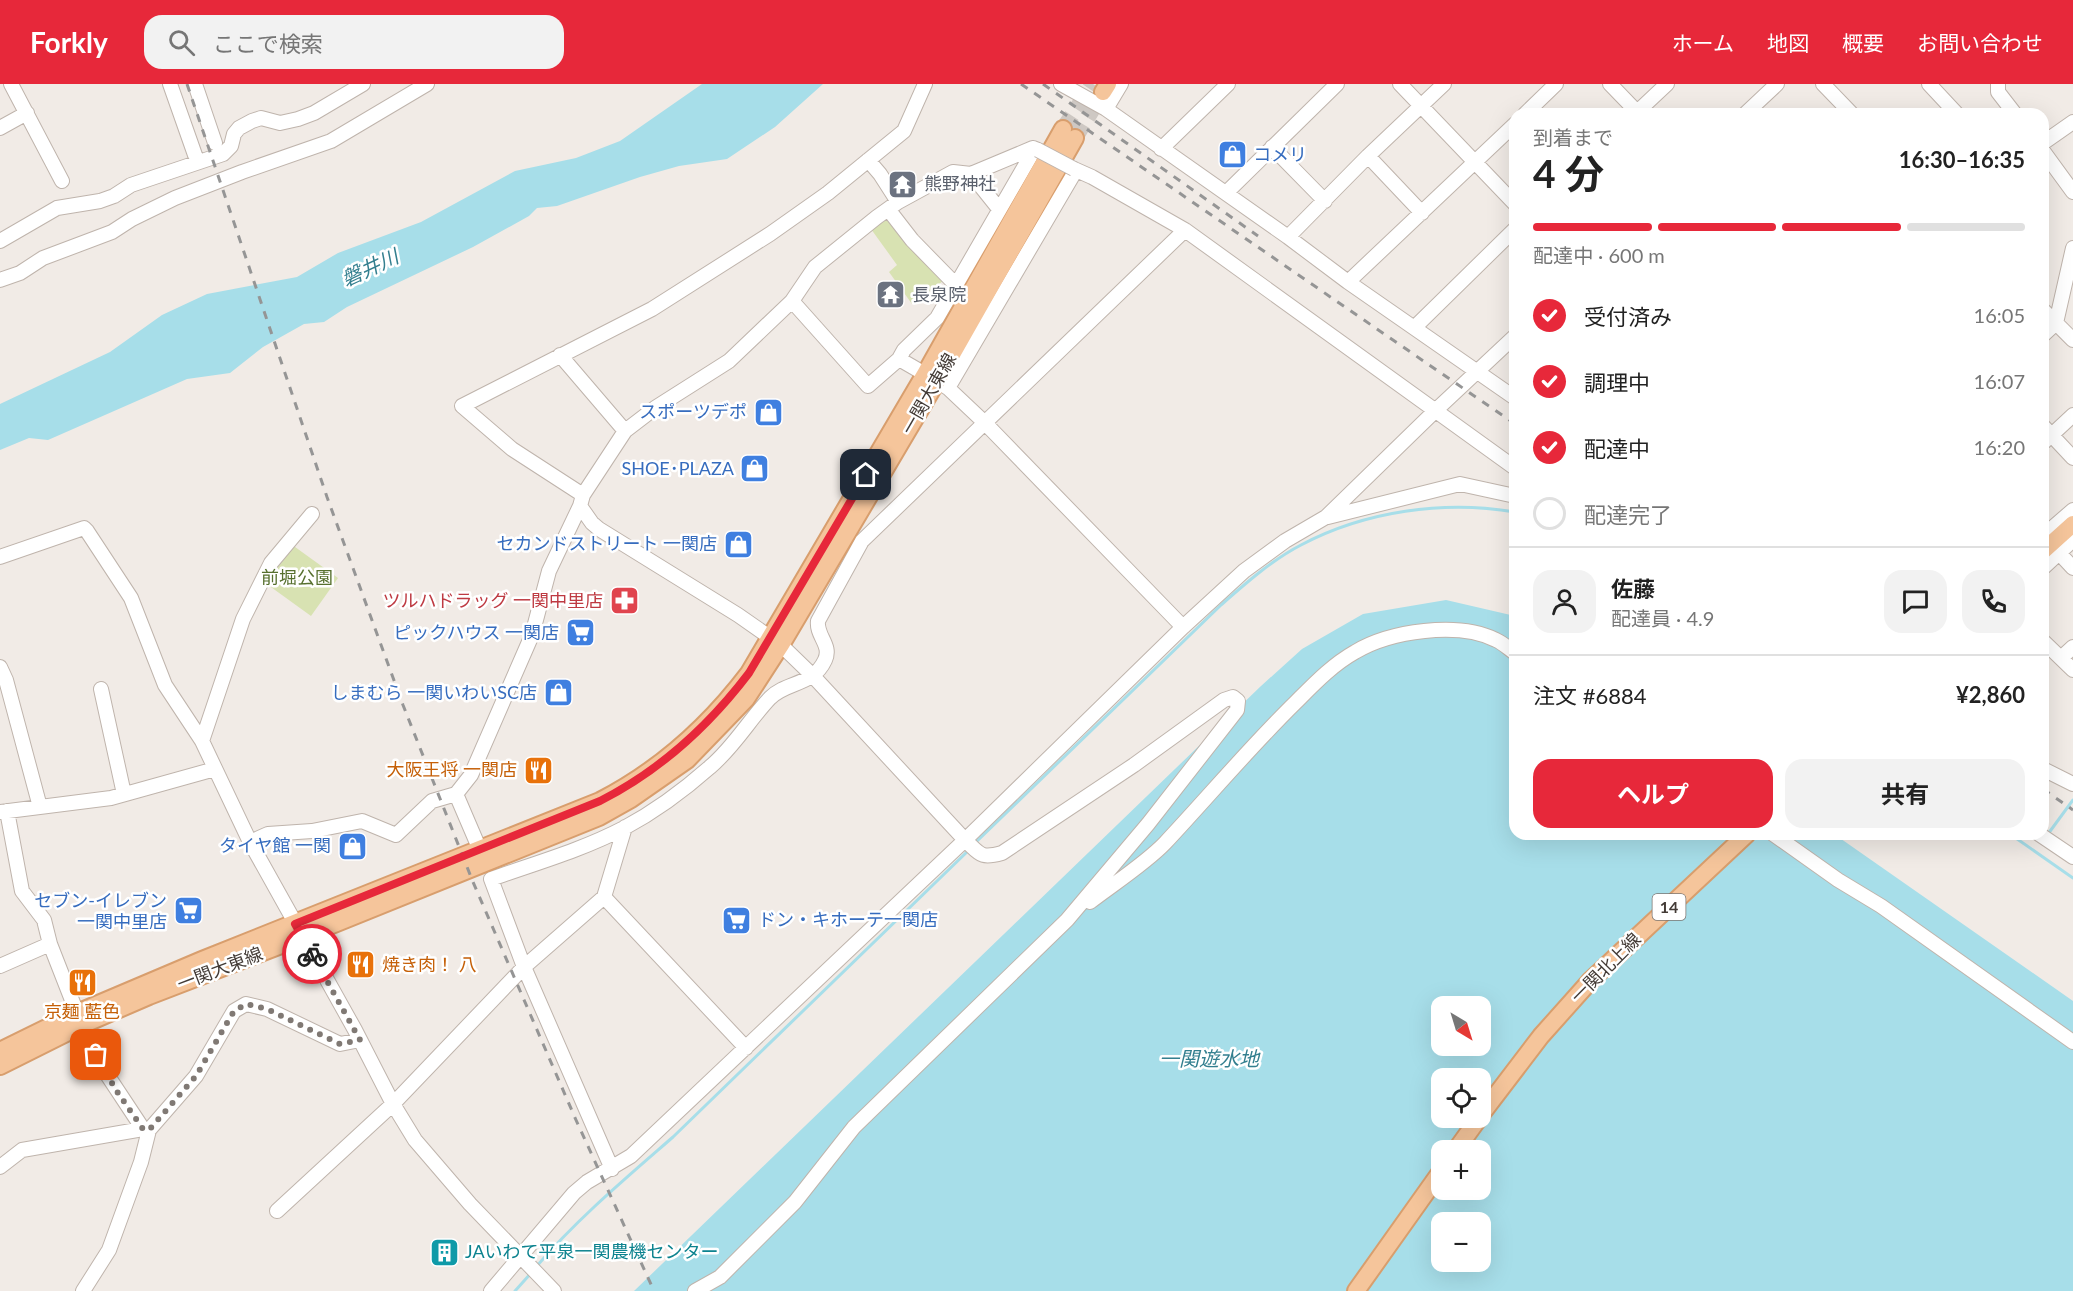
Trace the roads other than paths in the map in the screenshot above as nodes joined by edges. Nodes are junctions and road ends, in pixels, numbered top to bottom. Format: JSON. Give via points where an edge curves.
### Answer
{"nodes":[{"id":1,"x":11,"y":84,"type":"edge"},
{"id":2,"x":170,"y":84,"type":"edge"},
{"id":3,"x":195,"y":84,"type":"edge"},
{"id":4,"x":363,"y":84,"type":"edge"},
{"id":5,"x":427,"y":84,"type":"edge"},
{"id":6,"x":925,"y":84,"type":"edge"},
{"id":7,"x":1061,"y":84,"type":"edge"},
{"id":8,"x":1120,"y":84,"type":"edge"},
{"id":9,"x":1228,"y":84,"type":"edge"},
{"id":10,"x":1337,"y":84,"type":"edge"},
{"id":11,"x":1400,"y":84,"type":"edge"},
{"id":12,"x":1444,"y":84,"type":"edge"},
{"id":13,"x":1556,"y":84,"type":"edge"},
{"id":14,"x":1610,"y":84,"type":"edge"},
{"id":15,"x":1667,"y":84,"type":"edge"},
{"id":16,"x":1777,"y":84,"type":"edge"},
{"id":17,"x":1823,"y":84,"type":"edge"},
{"id":18,"x":1929,"y":84,"type":"edge"},
{"id":19,"x":1998,"y":84,"type":"edge"},
{"id":20,"x":1077,"y":87,"type":"edge"},
{"id":21,"x":1421,"y":106,"type":"junction"},
{"id":22,"x":1531,"y":108,"type":"edge"},
{"id":23,"x":1632,"y":108,"type":"edge"},
{"id":24,"x":1642,"y":108,"type":"edge"},
{"id":25,"x":1751,"y":108,"type":"edge"},
{"id":26,"x":1846,"y":108,"type":"edge"},
{"id":27,"x":1951,"y":108,"type":"edge"},
{"id":28,"x":2010,"y":108,"type":"edge"},
{"id":29,"x":1106,"y":109,"type":"junction"},
{"id":30,"x":27,"y":113,"type":"junction"},
{"id":31,"x":2073,"y":122,"type":"edge"},
{"id":32,"x":0,"y":128,"type":"edge"},
{"id":33,"x":1509,"y":129,"type":"edge"},
{"id":34,"x":1069,"y":134,"type":"tunnel mouth"},
{"id":35,"x":2049,"y":139,"type":"edge"},
{"id":36,"x":215,"y":143,"type":"dead end"},
{"id":37,"x":1272,"y":147,"type":"junction"},
{"id":38,"x":1036,"y":149,"type":"junction"},
{"id":39,"x":1161,"y":149,"type":"junction"},
{"id":40,"x":195,"y":155,"type":"dead end"},
{"id":41,"x":1368,"y":156,"type":"junction"},
{"id":42,"x":2049,"y":159,"type":"edge"},
{"id":43,"x":868,"y":160,"type":"junction"},
{"id":44,"x":1475,"y":162,"type":"junction"},
{"id":45,"x":1075,"y":169,"type":"junction"},
{"id":46,"x":971,"y":174,"type":"junction"},
{"id":47,"x":62,"y":181,"type":"dead end"},
{"id":48,"x":2073,"y":192,"type":"edge"},
{"id":49,"x":1226,"y":193,"type":"junction"},
{"id":50,"x":1509,"y":198,"type":"edge"},
{"id":51,"x":1325,"y":201,"type":"junction"},
{"id":52,"x":893,"y":206,"type":"junction"},
{"id":53,"x":999,"y":209,"type":"junction"},
{"id":54,"x":1422,"y":213,"type":"junction"},
{"id":55,"x":1185,"y":230,"type":"junction"},
{"id":56,"x":1509,"y":235,"type":"edge"},
{"id":57,"x":1288,"y":237,"type":"junction"},
{"id":58,"x":0,"y":241,"type":"edge"},
{"id":59,"x":2073,"y":248,"type":"edge"},
{"id":60,"x":0,"y":280,"type":"edge"},
{"id":61,"x":1348,"y":282,"type":"junction"},
{"id":62,"x":956,"y":284,"type":"junction"},
{"id":63,"x":792,"y":301,"type":"junction"},
{"id":64,"x":2049,"y":316,"type":"edge"},
{"id":65,"x":2056,"y":323,"type":"junction"},
{"id":66,"x":1415,"y":327,"type":"junction"},
{"id":67,"x":2049,"y":329,"type":"edge"},
{"id":68,"x":2073,"y":340,"type":"edge"},
{"id":69,"x":1509,"y":342,"type":"edge"},
{"id":70,"x":560,"y":355,"type":"junction"},
{"id":71,"x":898,"y":359,"type":"junction"},
{"id":72,"x":1478,"y":372,"type":"junction"},
{"id":73,"x":937,"y":381,"type":"junction"},
{"id":74,"x":1509,"y":394,"type":"edge"},
{"id":75,"x":1436,"y":410,"type":"junction"},
{"id":76,"x":2073,"y":415,"type":"edge"},
{"id":77,"x":984,"y":422,"type":"junction"},
{"id":78,"x":625,"y":431,"type":"junction"},
{"id":79,"x":2049,"y":433,"type":"edge"},
{"id":80,"x":2049,"y":438,"type":"edge"},
{"id":81,"x":2073,"y":458,"type":"edge"},
{"id":82,"x":1509,"y":464,"type":"edge"},
{"id":83,"x":1509,"y":495,"type":"edge"},
{"id":84,"x":581,"y":501,"type":"junction"},
{"id":85,"x":2073,"y":510,"type":"edge"},
{"id":86,"x":312,"y":514,"type":"dead end"},
{"id":87,"x":1326,"y":517,"type":"junction"},
{"id":88,"x":2073,"y":524,"type":"edge"},
{"id":89,"x":2049,"y":531,"type":"edge"},
{"id":90,"x":2073,"y":540,"type":"edge"},
{"id":91,"x":17,"y":552,"type":"junction"},
{"id":92,"x":2051,"y":552,"type":"edge"},
{"id":93,"x":0,"y":557,"type":"edge"},
{"id":94,"x":0,"y":563,"type":"edge"},
{"id":95,"x":2073,"y":567,"type":"edge"},
{"id":96,"x":1183,"y":627,"type":"junction"},
{"id":97,"x":776,"y":641,"type":"junction"},
{"id":98,"x":1509,"y":647,"type":"edge"},
{"id":99,"x":2049,"y":647,"type":"edge"},
{"id":100,"x":2073,"y":647,"type":"edge"},
{"id":101,"x":2061,"y":658,"type":"junction"},
{"id":102,"x":0,"y":668,"type":"edge"},
{"id":103,"x":2073,"y":670,"type":"edge"},
{"id":104,"x":813,"y":676,"type":"junction"},
{"id":105,"x":101,"y":689,"type":"dead end"},
{"id":106,"x":202,"y":741,"type":"junction"},
{"id":107,"x":215,"y":769,"type":"junction"},
{"id":108,"x":2049,"y":772,"type":"edge"},
{"id":109,"x":2073,"y":784,"type":"edge"},
{"id":110,"x":124,"y":794,"type":"junction"},
{"id":111,"x":456,"y":794,"type":"junction"},
{"id":112,"x":40,"y":807,"type":"junction"},
{"id":113,"x":3,"y":811,"type":"edge"},
{"id":114,"x":625,"y":827,"type":"junction"},
{"id":115,"x":1741,"y":840,"type":"edge"},
{"id":116,"x":1781,"y":840,"type":"edge"},
{"id":117,"x":2048,"y":840,"type":"edge"},
{"id":118,"x":250,"y":842,"type":"junction"},
{"id":119,"x":967,"y":842,"type":"junction"},
{"id":120,"x":480,"y":850,"type":"junction"},
{"id":121,"x":2073,"y":856,"type":"edge"},
{"id":122,"x":604,"y":897,"type":"junction"},
{"id":123,"x":1067,"y":920,"type":"junction"},
{"id":124,"x":299,"y":931,"type":"junction"},
{"id":125,"x":50,"y":944,"type":"junction"},
{"id":126,"x":0,"y":966,"type":"edge"},
{"id":127,"x":524,"y":967,"type":"junction"},
{"id":128,"x":79,"y":1019,"type":"junction"},
{"id":129,"x":360,"y":1040,"type":"junction"},
{"id":130,"x":2073,"y":1042,"type":"edge"},
{"id":131,"x":747,"y":1048,"type":"junction"},
{"id":132,"x":0,"y":1051,"type":"edge"},
{"id":133,"x":0,"y":1066,"type":"edge"},
{"id":134,"x":1491,"y":1102,"type":"edge"},
{"id":135,"x":393,"y":1104,"type":"junction"},
{"id":136,"x":146,"y":1129,"type":"junction"},
{"id":137,"x":0,"y":1167,"type":"edge"},
{"id":138,"x":612,"y":1168,"type":"junction"},
{"id":139,"x":1431,"y":1185,"type":"edge"},
{"id":140,"x":277,"y":1211,"type":"dead end"},
{"id":141,"x":520,"y":1258,"type":"junction"},
{"id":142,"x":550,"y":1287,"type":"edge"},
{"id":143,"x":83,"y":1291,"type":"edge"},
{"id":144,"x":491,"y":1291,"type":"edge"},
{"id":145,"x":695,"y":1291,"type":"edge"},
{"id":146,"x":1356,"y":1291,"type":"edge"}],
"edges":[{"from":1,"to":30,"type":"street"},
{"from":2,"to":40,"type":"street"},
{"from":3,"to":36,"type":"street"},
{"from":4,"to":58,"type":"street","via":[[298,119],[280,123],[261,118],[252,121],[239,128],[223,154],[131,185],[100,201],[57,208]]},
{"from":5,"to":60,"type":"street","via":[[331,141],[175,198],[112,232],[43,258]]},
{"from":6,"to":43,"type":"street","via":[[906,128]]},
{"from":7,"to":20,"type":"street"},
{"from":8,"to":29,"type":"street"},
{"from":9,"to":39,"type":"street"},
{"from":10,"to":37,"type":"street"},
{"from":11,"to":21,"type":"street"},
{"from":12,"to":21,"type":"street"},
{"from":13,"to":22,"type":"street"},
{"from":14,"to":23,"type":"street"},
{"from":15,"to":24,"type":"street"},
{"from":16,"to":25,"type":"street"},
{"from":17,"to":26,"type":"street"},
{"from":18,"to":27,"type":"street"},
{"from":19,"to":28,"type":"street","via":[[1998,92]]},
{"from":20,"to":29,"type":"street"},
{"from":21,"to":41,"type":"street"},
{"from":21,"to":44,"type":"street"},
{"from":29,"to":39,"type":"street"},
{"from":30,"to":32,"type":"street"},
{"from":30,"to":47,"type":"street"},
{"from":31,"to":35,"type":"street"},
{"from":33,"to":44,"type":"street"},
{"from":34,"to":73,"type":"main road","name":"一関大東線"},
{"from":37,"to":49,"type":"street"},
{"from":37,"to":51,"type":"street"},
{"from":38,"to":45,"type":"street","bridge":true},
{"from":38,"to":46,"type":"street"},
{"from":38,"to":53,"type":"street"},
{"from":39,"to":49,"type":"street"},
{"from":41,"to":51,"type":"street"},
{"from":41,"to":54,"type":"street"},
{"from":42,"to":48,"type":"street"},
{"from":43,"to":52,"type":"street","via":[[880,174]]},
{"from":43,"to":70,"type":"street","via":[[751,247],[652,309]]},
{"from":44,"to":50,"type":"street"},
{"from":44,"to":54,"type":"street"},
{"from":45,"to":55,"type":"street"},
{"from":45,"to":73,"type":"street"},
{"from":46,"to":52,"type":"street","via":[[953,172]]},
{"from":46,"to":53,"type":"street"},
{"from":49,"to":57,"type":"street"},
{"from":51,"to":57,"type":"street"},
{"from":52,"to":62,"type":"street","via":[[912,240]]},
{"from":52,"to":63,"type":"street","via":[[815,267]]},
{"from":53,"to":62,"type":"street"},
{"from":54,"to":61,"type":"street"},
{"from":55,"to":75,"type":"street"},
{"from":55,"to":77,"type":"street"},
{"from":56,"to":66,"type":"street"},
{"from":57,"to":61,"type":"street"},
{"from":59,"to":65,"type":"street"},
{"from":61,"to":66,"type":"street"},
{"from":62,"to":71,"type":"street","via":[[937,318]]},
{"from":63,"to":71,"type":"street","via":[[868,386]]},
{"from":63,"to":78,"type":"street","via":[[729,361]]},
{"from":64,"to":65,"type":"street"},
{"from":65,"to":67,"type":"street"},
{"from":65,"to":68,"type":"street"},
{"from":66,"to":72,"type":"street"},
{"from":69,"to":72,"type":"street"},
{"from":70,"to":78,"type":"street"},
{"from":70,"to":84,"type":"street","via":[[462,406]]},
{"from":71,"to":73,"type":"street"},
{"from":72,"to":74,"type":"street"},
{"from":72,"to":75,"type":"street"},
{"from":73,"to":77,"type":"street"},
{"from":73,"to":97,"type":"main road","name":"一関大東線"},
{"from":75,"to":82,"type":"street"},
{"from":75,"to":87,"type":"street"},
{"from":76,"to":79,"type":"street"},
{"from":77,"to":96,"type":"street"},
{"from":77,"to":104,"type":"street","via":[[862,542],[818,621],[817,630],[827,653]]},
{"from":78,"to":84,"type":"street"},
{"from":80,"to":81,"type":"street"},
{"from":83,"to":87,"type":"street","via":[[1460,484]]},
{"from":84,"to":97,"type":"street","via":[[599,529]]},
{"from":84,"to":111,"type":"street","via":[[549,571],[532,635],[473,772]]},
{"from":85,"to":89,"type":"street"},
{"from":86,"to":106,"type":"street","via":[[271,563],[243,619]]},
{"from":87,"to":96,"type":"street","via":[[1244,571]]},
{"from":88,"to":92,"type":"main road"},
{"from":90,"to":92,"type":"street"},
{"from":91,"to":93,"type":"street"},
{"from":91,"to":94,"type":"street"},
{"from":91,"to":106,"type":"street","via":[[84,528],[87,531],[131,598],[165,685]]},
{"from":92,"to":95,"type":"street"},
{"from":96,"to":119,"type":"street"},
{"from":97,"to":104,"type":"street"},
{"from":97,"to":120,"type":"main road","name":"一関大東線","via":[[727,702],[686,743],[631,786]]},
{"from":97,"to":124,"type":"main road","name":"一関大東線","via":[[746,699],[710,739],[632,799],[599,817]]},
{"from":98,"to":123,"type":"street","via":[[1471,632],[1449,630],[1408,633],[1354,652],[1324,674],[1273,724],[1162,845]]},
{"from":99,"to":101,"type":"street"},
{"from":100,"to":101,"type":"street"},
{"from":101,"to":103,"type":"street"},
{"from":102,"to":112,"type":"street"},
{"from":104,"to":114,"type":"street","via":[[778,692],[711,767]]},
{"from":104,"to":119,"type":"street"},
{"from":105,"to":110,"type":"street"},
{"from":106,"to":107,"type":"street"},
{"from":107,"to":110,"type":"street"},
{"from":107,"to":118,"type":"street"},
{"from":108,"to":109,"type":"street"},
{"from":110,"to":112,"type":"street"},
{"from":111,"to":118,"type":"street","via":[[432,801],[396,835],[362,821],[312,831],[268,834]]},
{"from":111,"to":120,"type":"street"},
{"from":112,"to":113,"type":"street"},
{"from":113,"to":125,"type":"street","via":[[22,891],[44,920]]},
{"from":114,"to":122,"type":"street"},
{"from":114,"to":127,"type":"street","via":[[587,845],[491,879]]},
{"from":115,"to":134,"type":"main road","name":"一関北上線","number":"14","via":[[1591,980],[1541,1036]]},
{"from":116,"to":130,"type":"street"},
{"from":117,"to":121,"type":"street"},
{"from":118,"to":124,"type":"street"},
{"from":119,"to":123,"type":"street","via":[[987,857],[1002,853],[1233,697],[1238,701],[1237,710]]},
{"from":119,"to":131,"type":"street"},
{"from":120,"to":124,"type":"main road","name":"一関大東線"},
{"from":122,"to":127,"type":"street"},
{"from":122,"to":131,"type":"street"},
{"from":123,"to":145,"type":"street","via":[[854,1127],[795,1202],[720,1277]]},
{"from":124,"to":128,"type":"main road","name":"一関大東線"},
{"from":124,"to":129,"type":"street"},
{"from":125,"to":126,"type":"street"},
{"from":125,"to":128,"type":"street"},
{"from":127,"to":135,"type":"street"},
{"from":127,"to":138,"type":"street"},
{"from":128,"to":132,"type":"main road","name":"一関大東線"},
{"from":128,"to":133,"type":"main road","name":"一関大東線"},
{"from":128,"to":136,"type":"street","via":[[102,1067]]},
{"from":129,"to":135,"type":"street"},
{"from":129,"to":136,"type":"street","via":[[340,1044],[267,1009],[246,1004],[234,1011],[196,1076]]},
{"from":131,"to":138,"type":"street","via":[[631,1156]]},
{"from":135,"to":140,"type":"street"},
{"from":135,"to":141,"type":"street","via":[[416,1140]]},
{"from":136,"to":137,"type":"street","via":[[22,1150]]},
{"from":136,"to":143,"type":"street","via":[[141,1162],[109,1250]]},
{"from":138,"to":141,"type":"street","via":[[574,1193]]},
{"from":139,"to":146,"type":"main road"},
{"from":141,"to":142,"type":"street"},
{"from":141,"to":144,"type":"street"}]}
